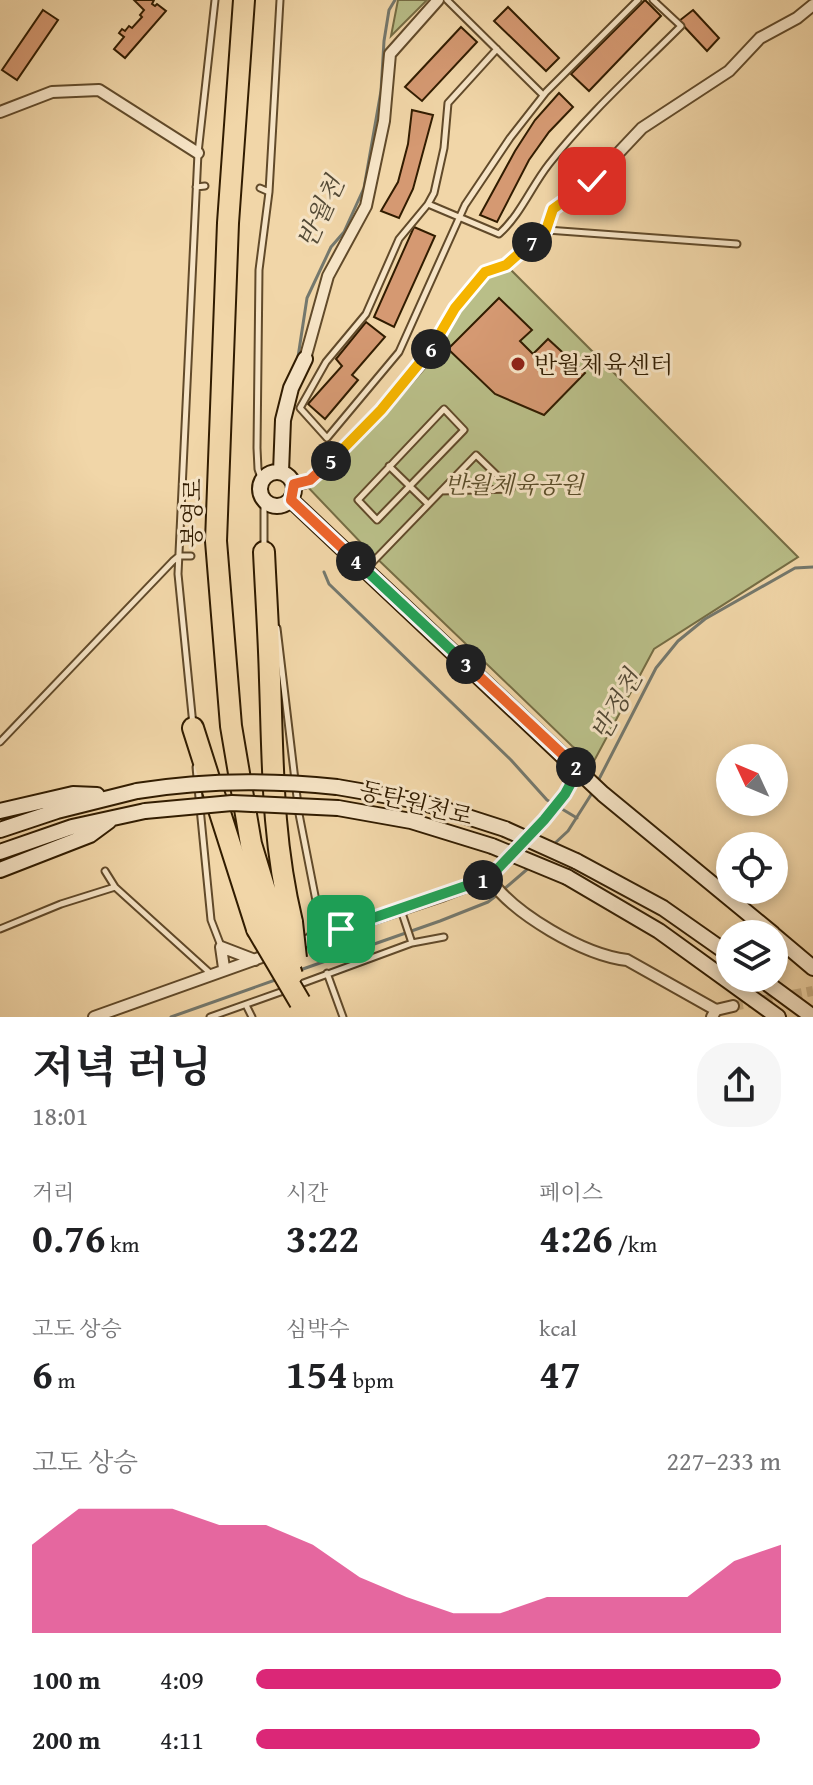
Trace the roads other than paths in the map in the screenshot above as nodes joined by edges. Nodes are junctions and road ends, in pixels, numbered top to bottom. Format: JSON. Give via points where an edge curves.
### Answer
{"nodes":[{"id":1,"x":215,"y":0,"type":"edge"},
{"id":2,"x":244,"y":0,"type":"edge"},
{"id":3,"x":280,"y":0,"type":"edge"},
{"id":4,"x":438,"y":0,"type":"edge"},
{"id":5,"x":447,"y":0,"type":"edge"},
{"id":6,"x":638,"y":0,"type":"edge"},
{"id":7,"x":653,"y":0,"type":"edge"},
{"id":8,"x":813,"y":5,"type":"edge"},
{"id":9,"x":497,"y":49,"type":"junction"},
{"id":10,"x":544,"y":95,"type":"junction"},
{"id":11,"x":0,"y":112,"type":"edge"},
{"id":12,"x":198,"y":153,"type":"junction"},
{"id":13,"x":205,"y":186,"type":"dead end"},
{"id":14,"x":196,"y":187,"type":"junction"},
{"id":15,"x":260,"y":188,"type":"dead end"},
{"id":16,"x":269,"y":192,"type":"junction"},
{"id":17,"x":428,"y":204,"type":"junction"},
{"id":18,"x":458,"y":219,"type":"junction"},
{"id":19,"x":546,"y":230,"type":"junction"},
{"id":20,"x":737,"y":244,"type":"dead end"},
{"id":21,"x":305,"y":359,"type":"joint"},
{"id":22,"x":389,"y":466,"type":"junction"},
{"id":23,"x":281,"y":472,"type":"junction"},
{"id":24,"x":262,"y":481,"type":"junction"},
{"id":25,"x":294,"y":484,"type":"junction"},
{"id":26,"x":410,"y":487,"type":"junction"},
{"id":27,"x":441,"y":491,"type":"junction"},
{"id":28,"x":264,"y":500,"type":"junction"},
{"id":29,"x":291,"y":500,"type":"junction"},
{"id":30,"x":428,"y":504,"type":"junction"},
{"id":31,"x":256,"y":553,"type":"junction"},
{"id":32,"x":179,"y":556,"type":"junction"},
{"id":33,"x":191,"y":556,"type":"dead end"},
{"id":34,"x":365,"y":570,"type":"junction"},
{"id":35,"x":193,"y":728,"type":"junction"},
{"id":36,"x":0,"y":742,"type":"edge"},
{"id":37,"x":581,"y":772,"type":"junction"},
{"id":38,"x":113,"y":796,"type":"junction"},
{"id":39,"x":0,"y":811,"type":"edge"},
{"id":40,"x":117,"y":815,"type":"junction"},
{"id":41,"x":0,"y":830,"type":"edge"},
{"id":42,"x":0,"y":852,"type":"edge"},
{"id":43,"x":0,"y":870,"type":"edge"},
{"id":44,"x":105,"y":871,"type":"dead end"},
{"id":45,"x":490,"y":880,"type":"junction"},
{"id":46,"x":115,"y":887,"type":"junction"},
{"id":47,"x":318,"y":911,"type":"junction"},
{"id":48,"x":402,"y":914,"type":"junction"},
{"id":49,"x":756,"y":920,"type":"edge"},
{"id":50,"x":274,"y":925,"type":"junction"},
{"id":51,"x":0,"y":929,"type":"edge"},
{"id":52,"x":332,"y":931,"type":"junction"},
{"id":53,"x":444,"y":937,"type":"dead end"},
{"id":54,"x":310,"y":938,"type":"junction"},
{"id":55,"x":411,"y":941,"type":"junction"},
{"id":56,"x":716,"y":945,"type":"edge"},
{"id":57,"x":221,"y":947,"type":"junction"},
{"id":58,"x":788,"y":947,"type":"edge"},
{"id":59,"x":255,"y":960,"type":"junction"},
{"id":60,"x":224,"y":968,"type":"junction"},
{"id":61,"x":813,"y":968,"type":"edge"},
{"id":62,"x":327,"y":973,"type":"junction"},
{"id":63,"x":211,"y":974,"type":"junction"},
{"id":64,"x":779,"y":992,"type":"edge"},
{"id":65,"x":246,"y":1005,"type":"junction"},
{"id":66,"x":733,"y":1006,"type":"tunnel mouth"},
{"id":67,"x":303,"y":1010,"type":"edge"},
{"id":68,"x":714,"y":1014,"type":"edge"},
{"id":69,"x":94,"y":1017,"type":"edge"},
{"id":70,"x":210,"y":1017,"type":"edge"},
{"id":71,"x":252,"y":1017,"type":"edge"},
{"id":72,"x":343,"y":1017,"type":"edge"},
{"id":73,"x":778,"y":1017,"type":"edge"},
{"id":74,"x":813,"y":1017,"type":"edge"}],
"edges":[{"from":1,"to":12,"type":"lane"},
{"from":2,"to":50,"type":"highway","name":"봉영로","via":[[228,223],[216,541],[231,726],[251,844]]},
{"from":3,"to":16,"type":"lane"},
{"from":4,"to":21,"type":"street","via":[[390,54],[384,121],[366,206],[328,276]]},
{"from":5,"to":9,"type":"lane"},
{"from":6,"to":10,"type":"lane"},
{"from":7,"to":18,"type":"lane","via":[[681,26],[548,165],[514,221],[499,234]]},
{"from":8,"to":19,"type":"street","via":[[760,38],[729,71],[642,128],[592,181],[553,209]]},
{"from":9,"to":10,"type":"lane"},
{"from":9,"to":17,"type":"lane","via":[[448,103],[444,148]]},
{"from":10,"to":18,"type":"lane"},
{"from":11,"to":12,"type":"street","via":[[52,92],[99,90]]},
{"from":12,"to":14,"type":"lane"},
{"from":13,"to":14,"type":"lane"},
{"from":14,"to":32,"type":"lane"},
{"from":15,"to":16,"type":"lane"},
{"from":16,"to":24,"type":"lane","via":[[259,270],[257,448]]},
{"from":17,"to":18,"type":"lane"},
{"from":17,"to":18,"type":"lane","via":[[399,239],[366,314],[326,362],[300,408],[327,438],[399,352]]},
{"from":19,"to":20,"type":"lane"},
{"from":19,"to":25,"type":"street","via":[[506,265],[485,272],[455,308],[424,360],[381,410],[318,473]]},
{"from":21,"to":23,"type":"main road","via":[[283,420]]},
{"from":22,"to":26,"type":"lane"},
{"from":22,"to":26,"type":"lane","via":[[358,500],[377,520]]},
{"from":22,"to":26,"type":"lane","via":[[444,409],[464,430]]},
{"from":23,"to":24,"type":"main road"},
{"from":23,"to":25,"type":"main road"},
{"from":24,"to":28,"type":"main road"},
{"from":25,"to":29,"type":"main road"},
{"from":26,"to":30,"type":"lane"},
{"from":27,"to":27,"type":"lane","via":[[476,455],[511,489],[468,490]]},
{"from":27,"to":30,"type":"lane"},
{"from":28,"to":29,"type":"main road","via":[[277,506]]},
{"from":28,"to":31,"type":"lane"},
{"from":29,"to":34,"type":"main road"},
{"from":30,"to":34,"type":"lane"},
{"from":31,"to":47,"type":"lane","via":[[280,644],[288,741]]},
{"from":31,"to":50,"type":"highway","via":[[270,678],[272,790],[282,882]]},
{"from":32,"to":33,"type":"lane"},
{"from":32,"to":35,"type":"lane"},
{"from":32,"to":36,"type":"lane"},
{"from":34,"to":37,"type":"main road"},
{"from":35,"to":50,"type":"highway"},
{"from":35,"to":57,"type":"lane","via":[[211,920]]},
{"from":37,"to":45,"type":"street"},
{"from":37,"to":49,"type":"main road"},
{"from":38,"to":39,"type":"main road","via":[[73,794]]},
{"from":38,"to":41,"type":"main road","name":"동탄원천로"},
{"from":38,"to":56,"type":"main road","name":"동탄원천로","bridge":true,"via":[[247,782],[337,787],[418,801],[505,829],[576,861],[663,908]]},
{"from":40,"to":42,"type":"main road","name":"동탄원천로"},
{"from":40,"to":43,"type":"main road","via":[[90,835]]},
{"from":40,"to":73,"type":"main road","name":"동탄원천로","bridge":true,"via":[[285,803],[411,821],[567,877],[659,931]]},
{"from":44,"to":46,"type":"lane"},
{"from":45,"to":48,"type":"street"},
{"from":45,"to":68,"type":"street","via":[[507,901],[543,926],[611,958],[627,960]]},
{"from":46,"to":51,"type":"lane"},
{"from":46,"to":63,"type":"lane"},
{"from":47,"to":52,"type":"lane"},
{"from":47,"to":54,"type":"lane"},
{"from":48,"to":52,"type":"street"},
{"from":48,"to":55,"type":"lane"},
{"from":50,"to":67,"type":"highway","bridge":true},
{"from":50,"to":67,"type":"highway","bridge":true},
{"from":52,"to":54,"type":"street"},
{"from":53,"to":55,"type":"lane"},
{"from":54,"to":59,"type":"street"},
{"from":55,"to":62,"type":"lane"},
{"from":57,"to":59,"type":"street"},
{"from":57,"to":60,"type":"street"},
{"from":58,"to":61,"type":"main road"},
{"from":59,"to":60,"type":"street"},
{"from":60,"to":63,"type":"street"},
{"from":62,"to":65,"type":"lane"},
{"from":62,"to":72,"type":"lane"},
{"from":63,"to":69,"type":"street"},
{"from":64,"to":74,"type":"main road"},
{"from":65,"to":70,"type":"lane"},
{"from":65,"to":71,"type":"lane"},
{"from":66,"to":68,"type":"street"}]}
